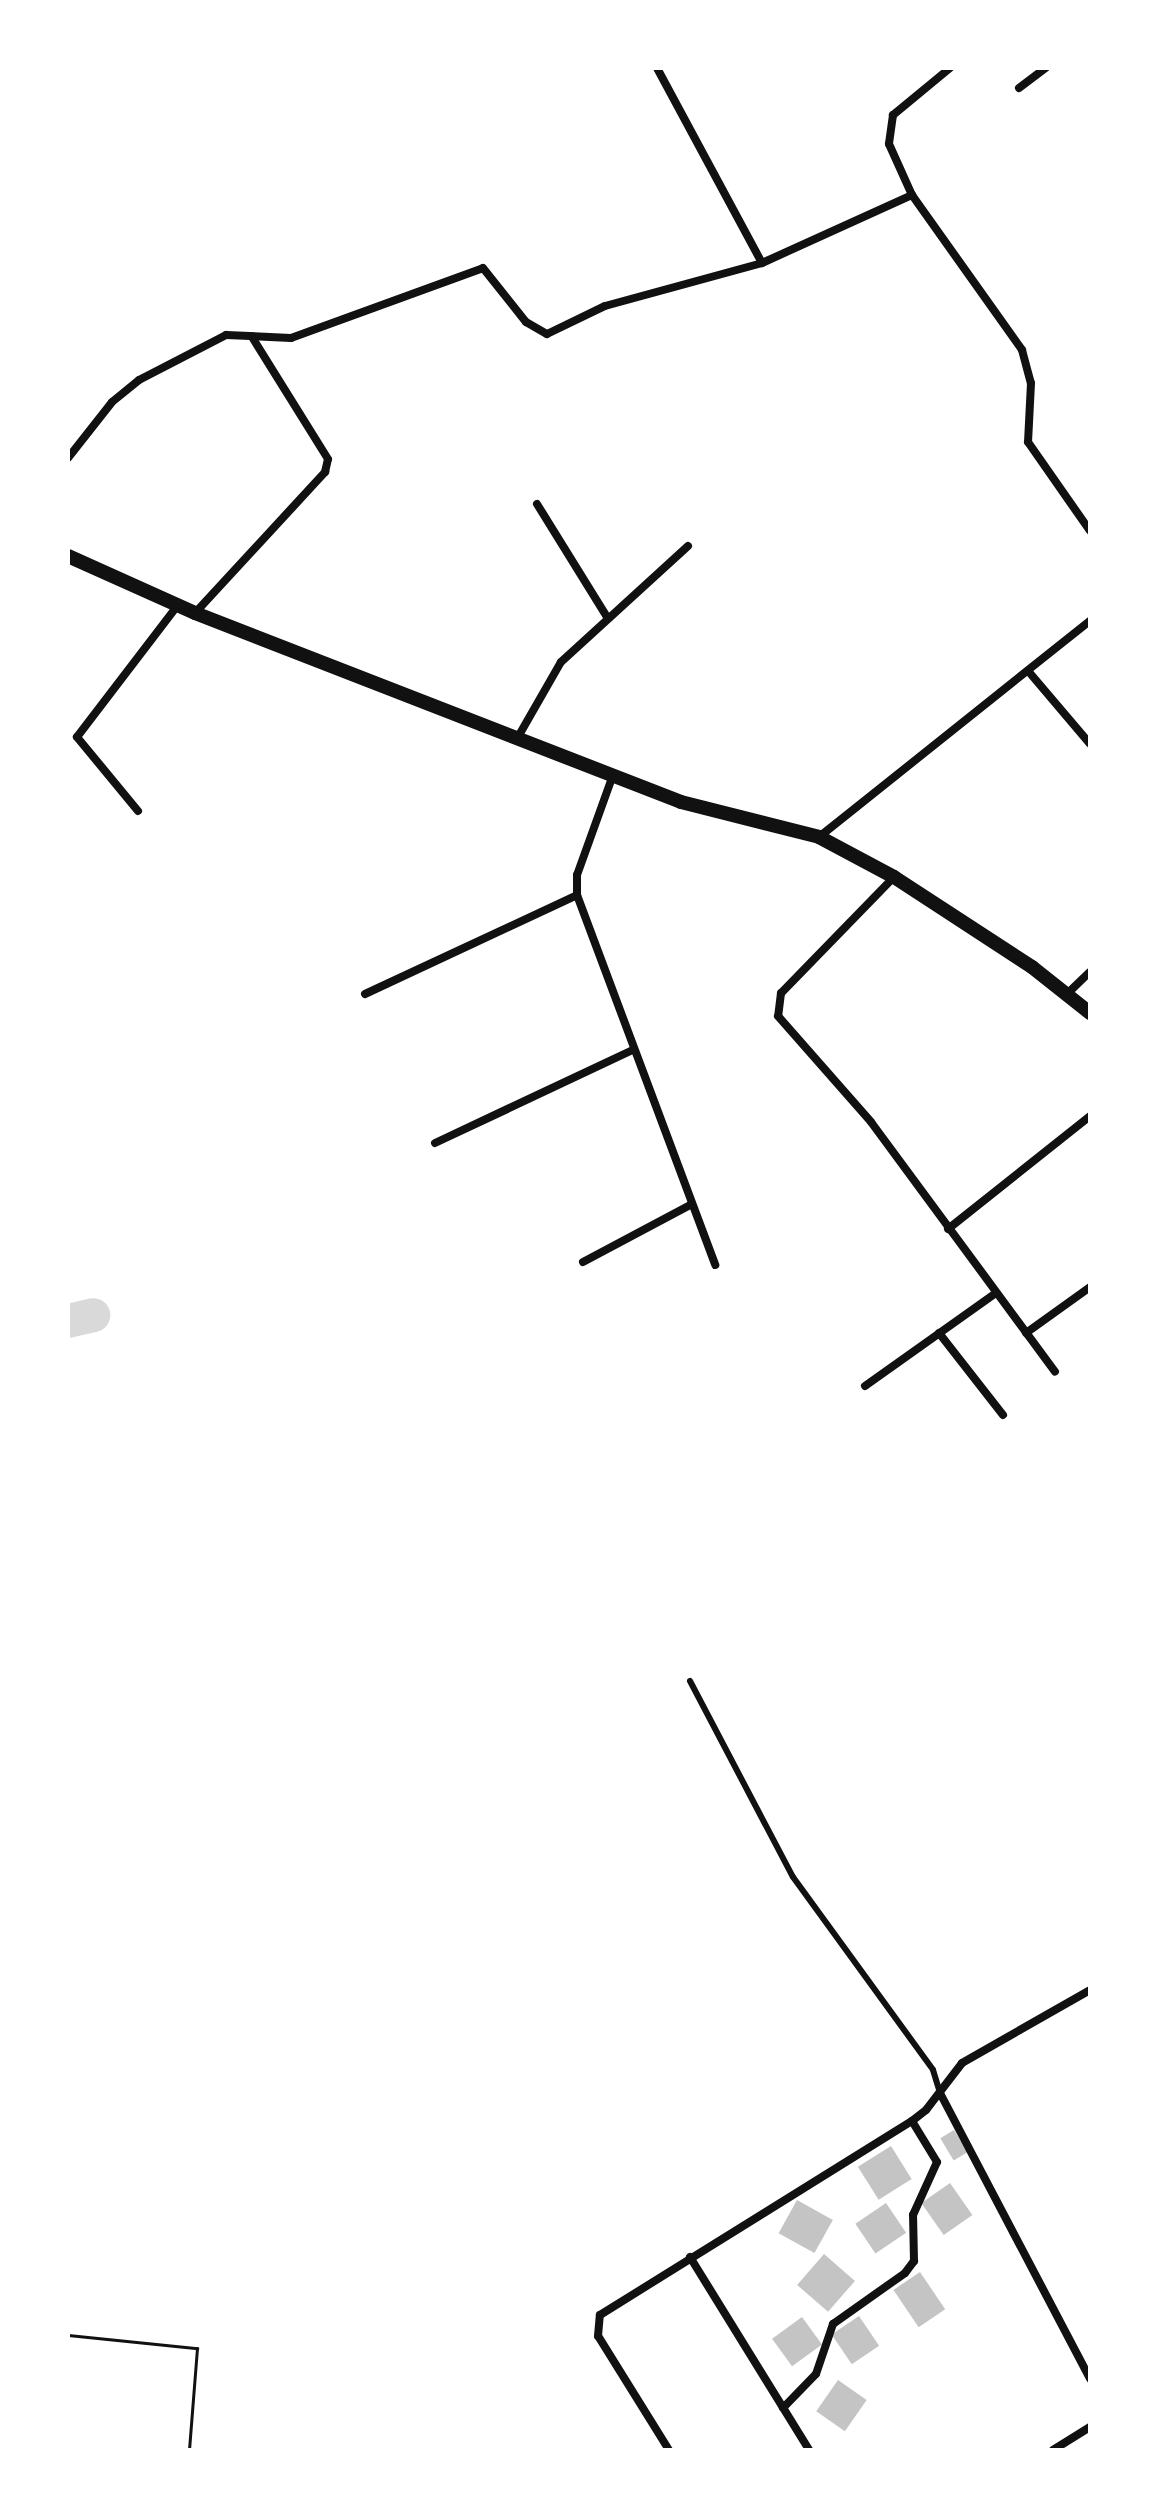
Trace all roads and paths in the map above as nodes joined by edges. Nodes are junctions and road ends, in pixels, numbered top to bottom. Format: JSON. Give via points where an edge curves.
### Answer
{"nodes":[{"id":1,"x":657,"y":68,"type":"edge"},
{"id":2,"x":950,"y":68,"type":"edge"},
{"id":3,"x":1046,"y":68,"type":"edge"},
{"id":4,"x":1019,"y":88,"type":"dead end"},
{"id":5,"x":912,"y":195,"type":"junction"},
{"id":6,"x":762,"y":263,"type":"junction"},
{"id":7,"x":252,"y":337,"type":"junction"},
{"id":8,"x":68,"y":458,"type":"edge"},
{"id":9,"x":537,"y":504,"type":"dead end"},
{"id":10,"x":1090,"y":531,"type":"edge"},
{"id":11,"x":688,"y":546,"type":"dead end"},
{"id":12,"x":68,"y":556,"type":"edge"},
{"id":13,"x":178,"y":605,"type":"junction"},
{"id":14,"x":195,"y":613,"type":"junction"},
{"id":15,"x":607,"y":617,"type":"junction"},
{"id":16,"x":1090,"y":621,"type":"edge"},
{"id":17,"x":1029,"y":672,"type":"junction"},
{"id":18,"x":518,"y":737,"type":"junction"},
{"id":19,"x":1090,"y":744,"type":"edge"},
{"id":20,"x":613,"y":775,"type":"junction"},
{"id":21,"x":138,"y":811,"type":"dead end"},
{"id":22,"x":819,"y":837,"type":"junction"},
{"id":23,"x":894,"y":877,"type":"junction"},
{"id":24,"x":577,"y":895,"type":"junction"},
{"id":25,"x":1090,"y":972,"type":"edge"},
{"id":26,"x":1068,"y":993,"type":"junction"},
{"id":27,"x":365,"y":994,"type":"dead end"},
{"id":28,"x":1090,"y":1013,"type":"edge"},
{"id":29,"x":633,"y":1050,"type":"junction"},
{"id":30,"x":1090,"y":1116,"type":"edge"},
{"id":31,"x":435,"y":1143,"type":"dead end"},
{"id":32,"x":692,"y":1204,"type":"junction"},
{"id":33,"x":948,"y":1229,"type":"junction"},
{"id":34,"x":583,"y":1262,"type":"dead end"},
{"id":35,"x":715,"y":1265,"type":"dead end"},
{"id":36,"x":1090,"y":1287,"type":"edge"},
{"id":37,"x":996,"y":1293,"type":"junction"},
{"id":38,"x":939,"y":1333,"type":"junction"},
{"id":39,"x":1026,"y":1333,"type":"junction"},
{"id":40,"x":1055,"y":1372,"type":"dead end"},
{"id":41,"x":865,"y":1386,"type":"dead end"},
{"id":42,"x":1003,"y":1415,"type":"dead end"},
{"id":43,"x":690,"y":1681,"type":"dead end"},
{"id":44,"x":1090,"y":1990,"type":"edge"},
{"id":45,"x":940,"y":2093,"type":"junction"},
{"id":46,"x":912,"y":2121,"type":"junction"},
{"id":47,"x":690,"y":2257,"type":"junction"},
{"id":48,"x":68,"y":2335,"type":"edge"},
{"id":49,"x":1090,"y":2379,"type":"edge"},
{"id":50,"x":783,"y":2408,"type":"junction"},
{"id":51,"x":1090,"y":2427,"type":"edge"},
{"id":52,"x":189,"y":2450,"type":"edge"},
{"id":53,"x":669,"y":2450,"type":"edge"},
{"id":54,"x":809,"y":2450,"type":"edge"},
{"id":55,"x":1053,"y":2450,"type":"edge"}],
"edges":[{"from":1,"to":6,"type":"street"},
{"from":2,"to":5,"type":"street","via":[[893,115],[888,129]]},
{"from":3,"to":4,"type":"street"},
{"from":5,"to":6,"type":"street"},
{"from":5,"to":10,"type":"street","via":[[1022,350],[1031,383],[1028,442]]},
{"from":6,"to":7,"type":"street","via":[[605,306],[547,334],[535,332],[483,268],[291,338]]},
{"from":7,"to":8,"type":"street","via":[[215,339],[139,380],[112,402]]},
{"from":7,"to":14,"type":"street","via":[[328,459],[325,472]]},
{"from":9,"to":15,"type":"street"},
{"from":11,"to":15,"type":"street"},
{"from":12,"to":13,"type":"street"},
{"from":13,"to":14,"type":"street"},
{"from":13,"to":21,"type":"street","via":[[77,737]]},
{"from":14,"to":18,"type":"street"},
{"from":15,"to":18,"type":"street","via":[[547,680]]},
{"from":16,"to":17,"type":"street"},
{"from":17,"to":19,"type":"street"},
{"from":17,"to":22,"type":"street"},
{"from":18,"to":20,"type":"street"},
{"from":20,"to":22,"type":"street","via":[[722,815]]},
{"from":20,"to":24,"type":"street","via":[[577,875]]},
{"from":22,"to":23,"type":"street"},
{"from":23,"to":26,"type":"street"},
{"from":23,"to":33,"type":"street","via":[[781,993],[776,1008],[782,1024],[846,1090]]},
{"from":24,"to":27,"type":"street"},
{"from":24,"to":29,"type":"street"},
{"from":25,"to":26,"type":"street"},
{"from":26,"to":28,"type":"street"},
{"from":29,"to":31,"type":"street"},
{"from":29,"to":32,"type":"street"},
{"from":30,"to":33,"type":"street"},
{"from":32,"to":34,"type":"street"},
{"from":32,"to":35,"type":"street"},
{"from":33,"to":37,"type":"street"},
{"from":36,"to":39,"type":"street"},
{"from":37,"to":38,"type":"street"},
{"from":37,"to":39,"type":"street"},
{"from":38,"to":41,"type":"street"},
{"from":38,"to":42,"type":"street"},
{"from":39,"to":40,"type":"street"},
{"from":43,"to":45,"type":"lane","via":[[793,1877],[933,2070]]},
{"from":44,"to":45,"type":"street","via":[[962,2063]]},
{"from":45,"to":46,"type":"street"},
{"from":45,"to":49,"type":"street"},
{"from":46,"to":47,"type":"street"},
{"from":46,"to":50,"type":"street","via":[[937,2162],[913,2215],[914,2261],[833,2324],[816,2374]]},
{"from":47,"to":50,"type":"street"},
{"from":47,"to":53,"type":"street","via":[[618,2300],[596,2323],[598,2336]]},
{"from":48,"to":52,"type":"path","via":[[197,2348]]},
{"from":50,"to":54,"type":"street"},
{"from":51,"to":55,"type":"street"}]}
